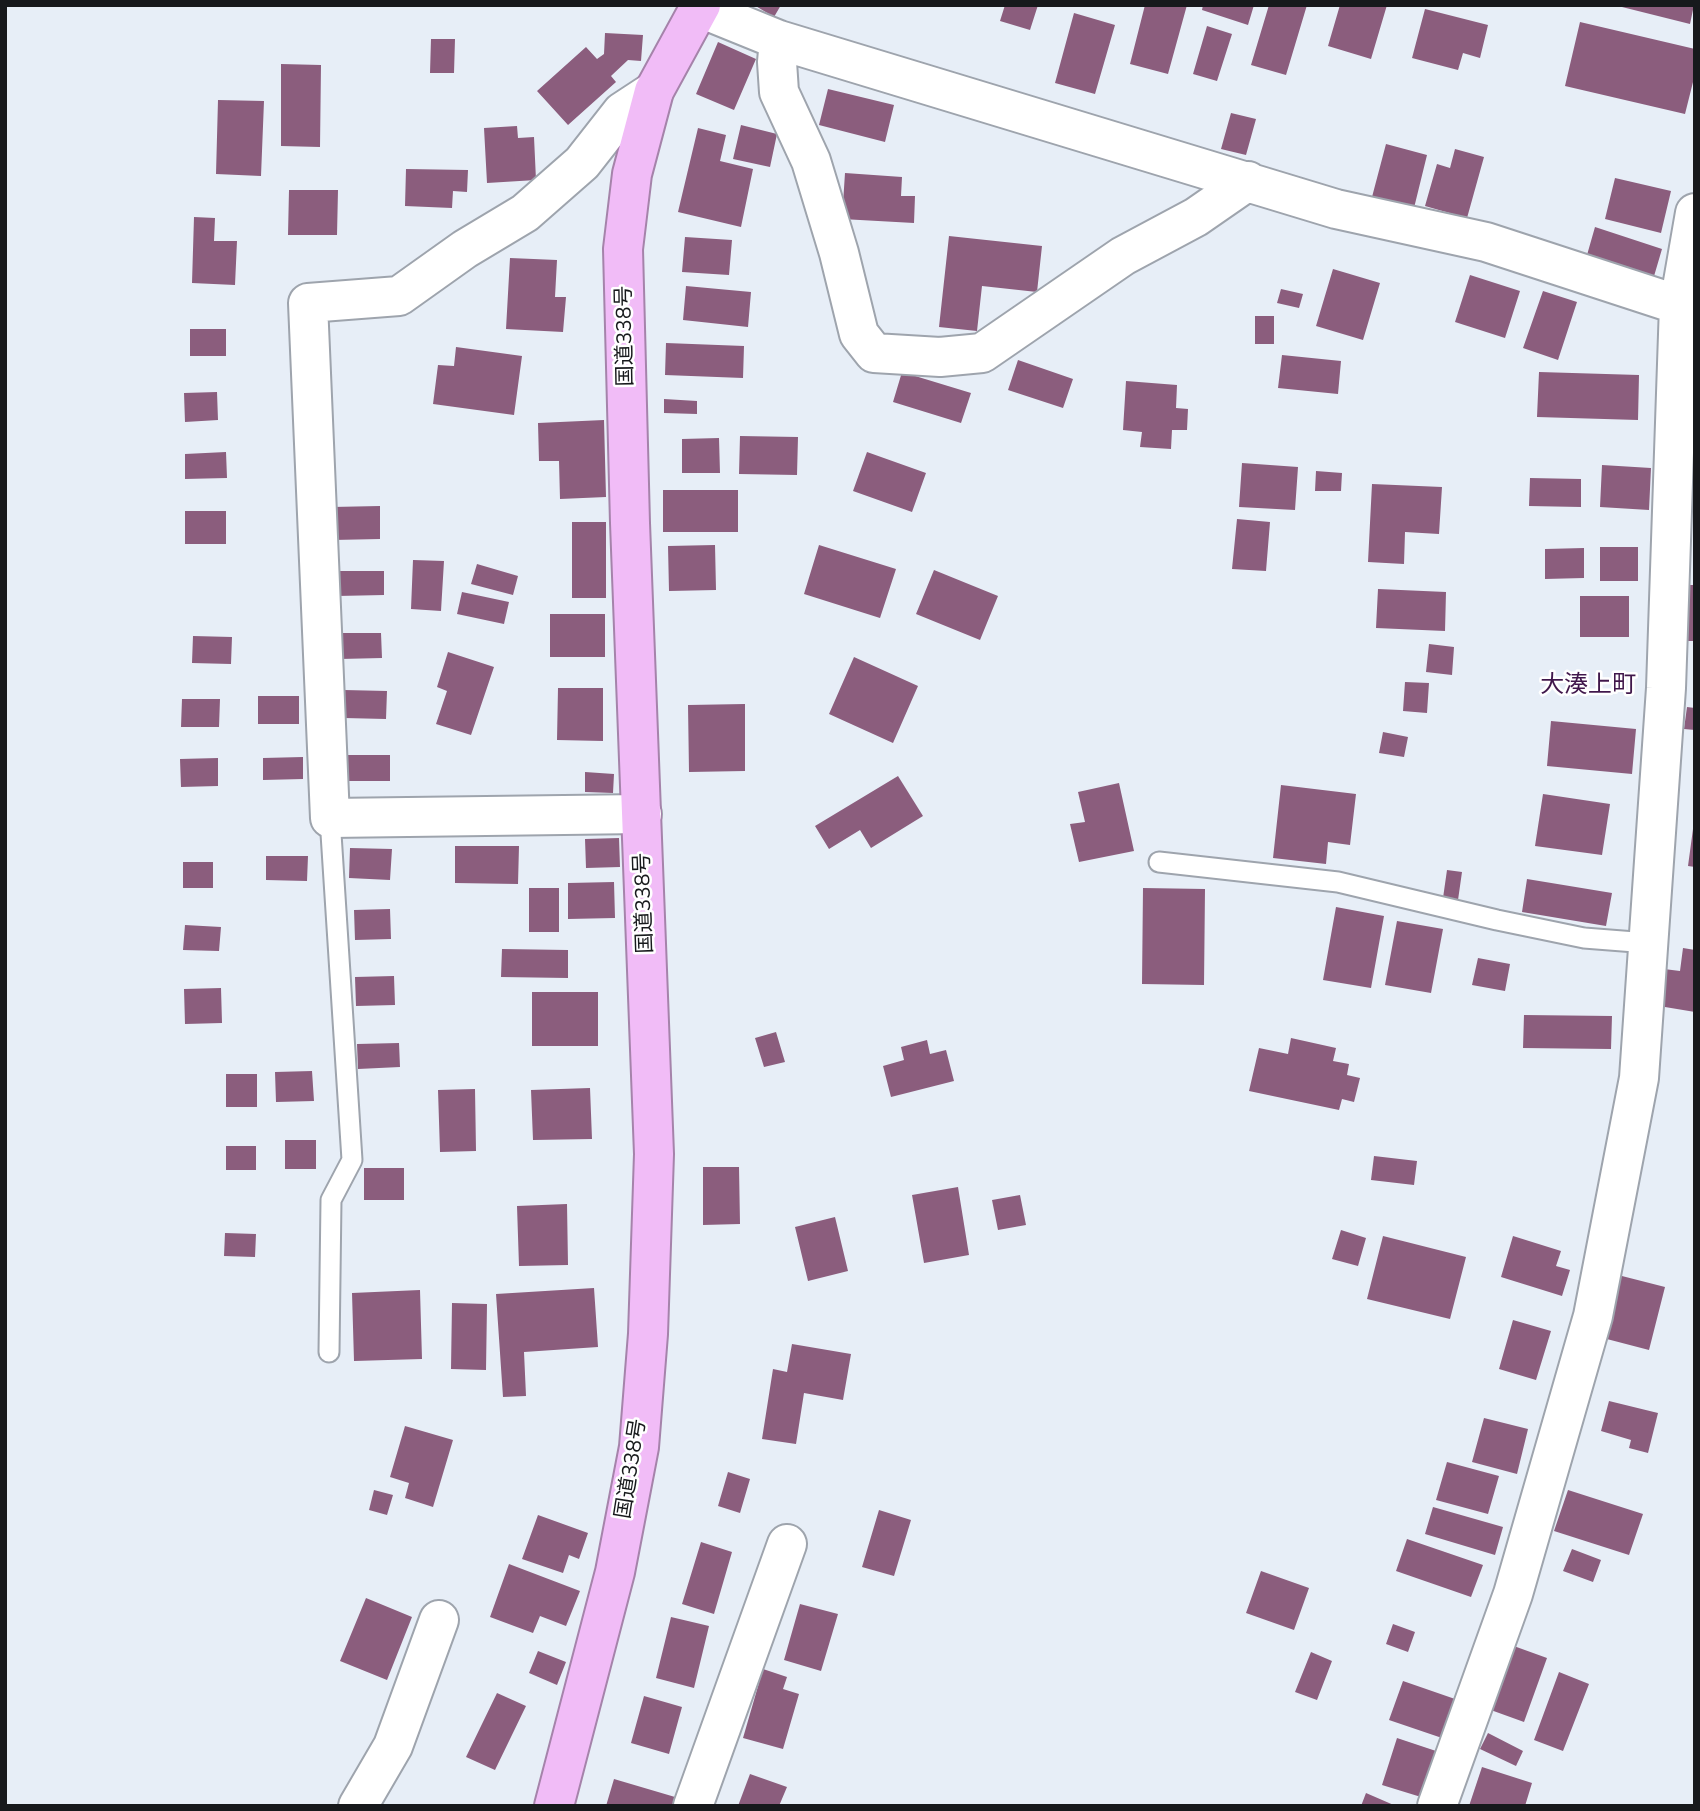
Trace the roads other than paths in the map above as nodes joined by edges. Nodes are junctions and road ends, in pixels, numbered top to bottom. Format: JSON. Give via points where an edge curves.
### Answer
{"nodes":[{"id":1,"x":701,"y":7,"type":"edge"},
{"id":2,"x":779,"y":40,"type":"junction"},
{"id":3,"x":654,"y":92,"type":"junction"},
{"id":4,"x":1248,"y":181,"type":"junction"},
{"id":5,"x":1695,"y":213,"type":"edge"},
{"id":6,"x":1679,"y":305,"type":"junction"},
{"id":7,"x":642,"y":814,"type":"junction"},
{"id":8,"x":330,"y":818,"type":"junction"},
{"id":9,"x":1158,"y":862,"type":"dead end"},
{"id":10,"x":1648,"y":943,"type":"junction"},
{"id":11,"x":329,"y":1352,"type":"dead end"},
{"id":12,"x":787,"y":1544,"type":"dead end"},
{"id":13,"x":439,"y":1620,"type":"dead end"},
{"id":14,"x":358,"y":1806,"type":"edge"},
{"id":15,"x":554,"y":1806,"type":"edge"},
{"id":16,"x":692,"y":1806,"type":"edge"},
{"id":17,"x":1437,"y":1806,"type":"edge"}],
"edges":[{"from":1,"to":2,"type":"street"},
{"from":1,"to":3,"type":"highway","name":"国道338号"},
{"from":2,"to":4,"type":"street"},
{"from":2,"to":4,"type":"street","via":[[779,92],[811,161],[859,334],[874,353],[940,357],[982,353],[1123,256],[1196,217]]},
{"from":3,"to":7,"type":"highway","name":"国道338号","via":[[632,174],[623,248]]},
{"from":3,"to":8,"type":"street","via":[[622,112],[582,163],[526,213],[465,248],[398,296],[308,303]]},
{"from":4,"to":6,"type":"street","via":[[1336,209],[1486,242]]},
{"from":5,"to":6,"type":"street"},
{"from":6,"to":10,"type":"street","via":[[1665,688]]},
{"from":7,"to":8,"type":"street"},
{"from":7,"to":15,"type":"highway","name":"国道338号","via":[[654,1154],[639,1447],[615,1572]]},
{"from":8,"to":11,"type":"lane","via":[[352,1160],[331,1200]]},
{"from":9,"to":10,"type":"lane","via":[[1338,882],[1584,938]]},
{"from":10,"to":17,"type":"street","via":[[1639,1077],[1593,1316],[1513,1594]]},
{"from":12,"to":16,"type":"street"},
{"from":13,"to":14,"type":"street","via":[[393,1746]]}]}
